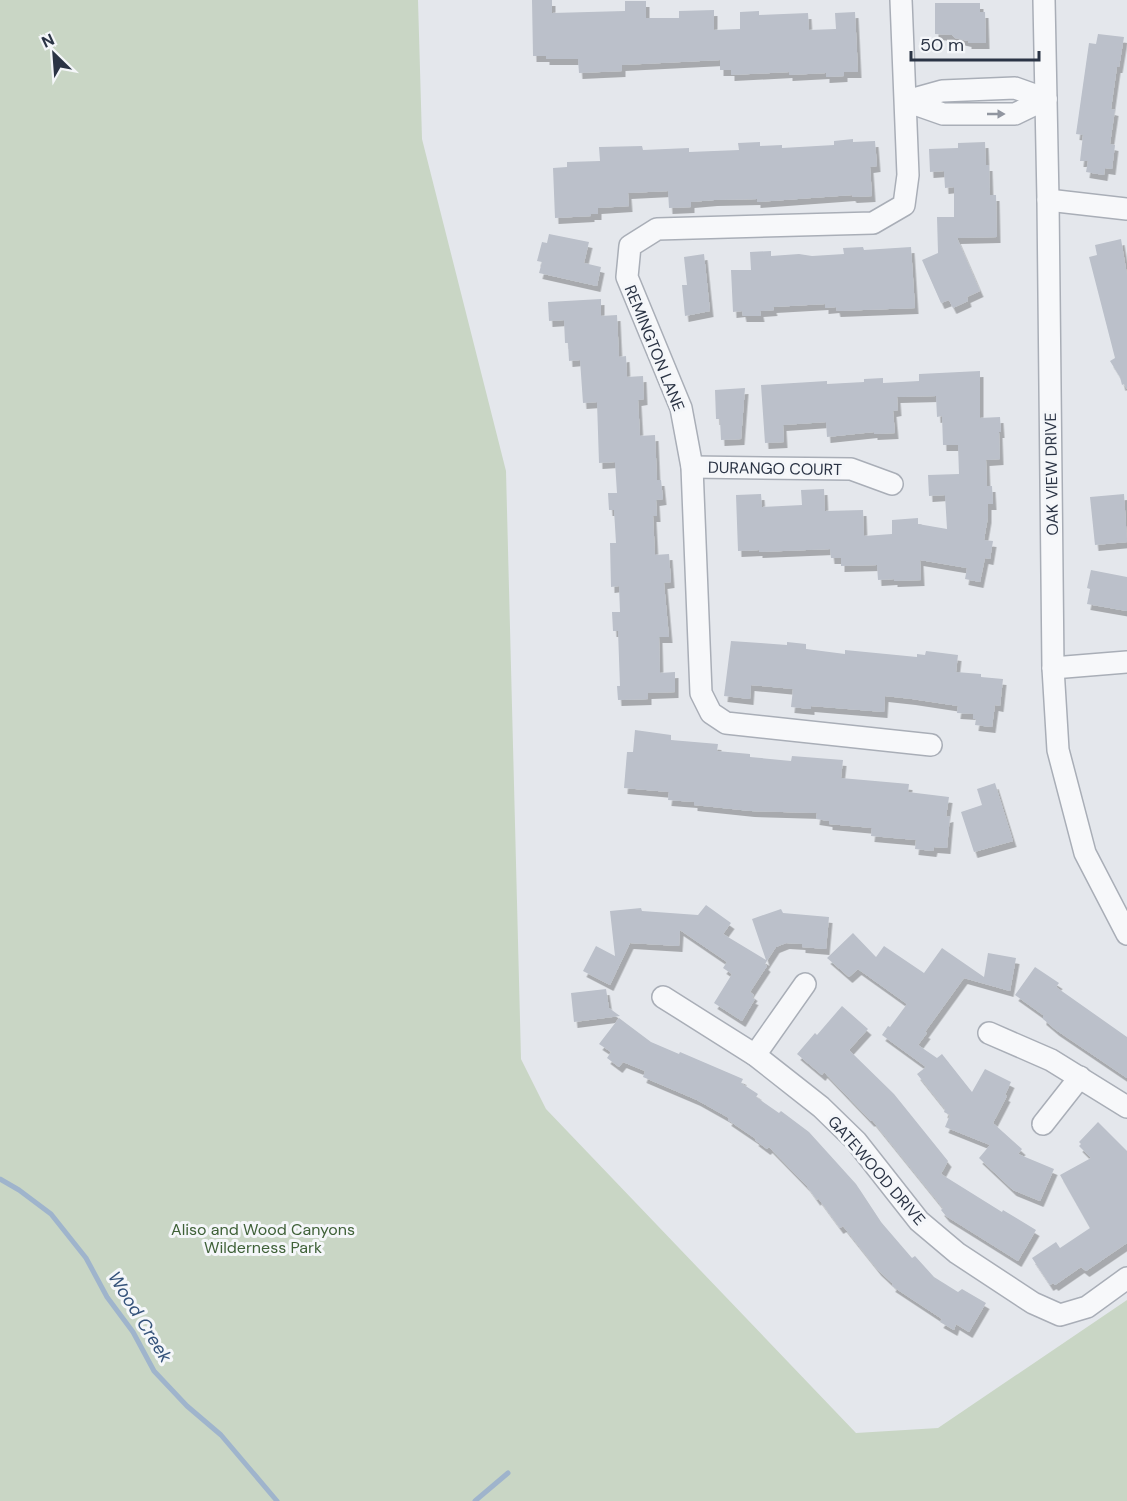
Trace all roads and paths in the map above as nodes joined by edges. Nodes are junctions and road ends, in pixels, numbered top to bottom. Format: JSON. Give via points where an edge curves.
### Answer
{"nodes":[{"id":1,"x":901,"y":0,"type":"edge"},
{"id":2,"x":1044,"y":0,"type":"edge"},
{"id":3,"x":964,"y":90,"type":"junction"},
{"id":4,"x":1046,"y":99,"type":"junction"},
{"id":5,"x":906,"y":101,"type":"junction"},
{"id":6,"x":966,"y":114,"type":"junction"},
{"id":7,"x":1048,"y":200,"type":"junction"},
{"id":8,"x":1127,"y":209,"type":"edge"},
{"id":9,"x":692,"y":467,"type":"junction"},
{"id":10,"x":892,"y":484,"type":"dead end"},
{"id":11,"x":1127,"y":662,"type":"edge"},
{"id":12,"x":1053,"y":668,"type":"junction"},
{"id":13,"x":931,"y":745,"type":"dead end"},
{"id":14,"x":1127,"y":934,"type":"edge"},
{"id":15,"x":805,"y":984,"type":"dead end"},
{"id":16,"x":663,"y":997,"type":"dead end"},
{"id":17,"x":989,"y":1033,"type":"dead end"},
{"id":18,"x":755,"y":1055,"type":"junction"},
{"id":19,"x":1080,"y":1077,"type":"junction"},
{"id":20,"x":1127,"y":1107,"type":"edge"},
{"id":21,"x":1043,"y":1124,"type":"dead end"},
{"id":22,"x":1127,"y":1278,"type":"edge"}],
"edges":[{"from":1,"to":5,"type":"street","name":"REMINGTON LANE"},
{"from":2,"to":4,"type":"street","name":"OAK VIEW DRIVE"},
{"from":3,"to":4,"type":"street","via":[[1015,88]]},
{"from":3,"to":5,"type":"street","via":[[942,91]]},
{"from":3,"to":6,"type":"street"},
{"from":6,"to":4,"type":"street","one_way":true,"via":[[1015,114]]},
{"from":4,"to":7,"type":"street","name":"OAK VIEW DRIVE"},
{"from":5,"to":6,"type":"street","via":[[942,114]]},
{"from":5,"to":9,"type":"street","name":"REMINGTON LANE","via":[[908,175],[904,204],[873,223],[657,229],[630,246],[627,277],[681,408]]},
{"from":7,"to":8,"type":"street"},
{"from":7,"to":12,"type":"street","name":"OAK VIEW DRIVE"},
{"from":9,"to":10,"type":"street","name":"DURANGO COURT","via":[[851,469]]},
{"from":9,"to":13,"type":"street","name":"REMINGTON LANE","via":[[701,693],[711,713],[726,723]]},
{"from":11,"to":12,"type":"street"},
{"from":12,"to":14,"type":"street","name":"OAK VIEW DRIVE","via":[[1058,750],[1084,853]]},
{"from":15,"to":18,"type":"street"},
{"from":16,"to":18,"type":"street","name":"GATEWOOD DRIVE"},
{"from":17,"to":19,"type":"street"},
{"from":18,"to":22,"type":"street","name":"GATEWOOD DRIVE","via":[[821,1107],[856,1141],[919,1221],[957,1253],[1033,1303],[1060,1315],[1087,1307]]},
{"from":19,"to":20,"type":"street"},
{"from":19,"to":21,"type":"street"}]}
